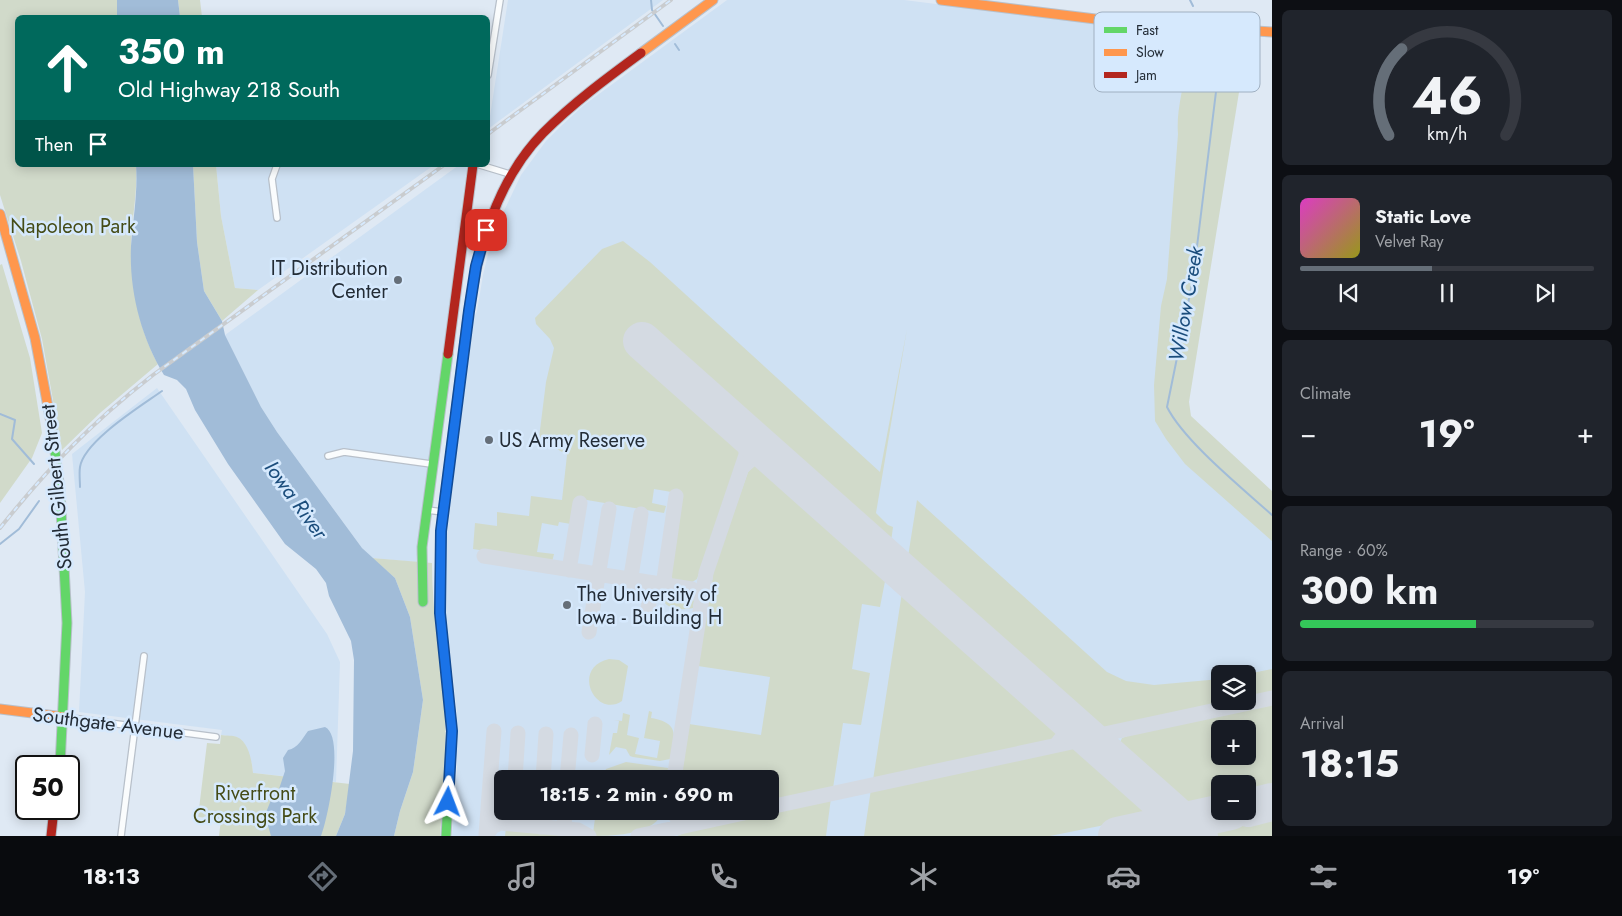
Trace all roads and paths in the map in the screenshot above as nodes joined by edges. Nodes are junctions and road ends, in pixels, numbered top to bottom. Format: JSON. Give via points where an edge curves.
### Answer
{"nodes":[{"id":1,"x":500,"y":0,"type":"edge"},
{"id":2,"x":713,"y":0,"type":"edge"},
{"id":3,"x":941,"y":0,"type":"edge"},
{"id":4,"x":1094,"y":19,"type":"edge"},
{"id":5,"x":490,"y":62,"type":"edge"},
{"id":6,"x":276,"y":167,"type":"edge"},
{"id":7,"x":473,"y":167,"type":"edge"},
{"id":8,"x":487,"y":167,"type":"edge"},
{"id":9,"x":513,"y":175,"type":"junction"},
{"id":10,"x":0,"y":214,"type":"edge"},
{"id":11,"x":276,"y":218,"type":"dead end"},
{"id":12,"x":3,"y":237,"type":"edge"},
{"id":13,"x":328,"y":456,"type":"dead end"},
{"id":14,"x":432,"y":464,"type":"junction"},
{"id":15,"x":427,"y":510,"type":"junction"},
{"id":16,"x":443,"y":512,"type":"junction"},
{"id":17,"x":422,"y":602,"type":"dead end"},
{"id":18,"x":144,"y":656,"type":"dead end"},
{"id":19,"x":0,"y":709,"type":"edge"},
{"id":20,"x":64,"y":717,"type":"junction"},
{"id":21,"x":136,"y":727,"type":"junction"},
{"id":22,"x":216,"y":737,"type":"dead end"},
{"id":23,"x":61,"y":755,"type":"edge"},
{"id":24,"x":53,"y":820,"type":"edge"},
{"id":25,"x":51,"y":836,"type":"edge"},
{"id":26,"x":121,"y":836,"type":"edge"},
{"id":27,"x":446,"y":836,"type":"edge"}],
"edges":[{"from":1,"to":5,"type":"street"},
{"from":2,"to":9,"type":"main road","via":[[568,109],[542,134]]},
{"from":3,"to":4,"type":"main road"},
{"from":6,"to":11,"type":"street","via":[[272,179]]},
{"from":7,"to":14,"type":"main road"},
{"from":8,"to":9,"type":"street"},
{"from":9,"to":16,"type":"main road","via":[[492,215],[476,266]]},
{"from":10,"to":12,"type":"main road","name":"South Gilbert Street"},
{"from":12,"to":20,"type":"main road","name":"South Gilbert Street","via":[[34,338],[56,461],[67,600]]},
{"from":13,"to":14,"type":"street","via":[[344,452]]},
{"from":14,"to":15,"type":"main road"},
{"from":15,"to":16,"type":"street"},
{"from":15,"to":17,"type":"main road","via":[[421,563]]},
{"from":16,"to":27,"type":"main road","via":[[440,613],[452,731]]},
{"from":18,"to":21,"type":"street"},
{"from":19,"to":20,"type":"main road","name":"Southgate Avenue"},
{"from":20,"to":21,"type":"street","name":"Southgate Avenue"},
{"from":20,"to":23,"type":"main road","name":"South Gilbert Street"},
{"from":21,"to":22,"type":"street","name":"Southgate Avenue"},
{"from":21,"to":26,"type":"street"},
{"from":24,"to":25,"type":"main road"}]}
